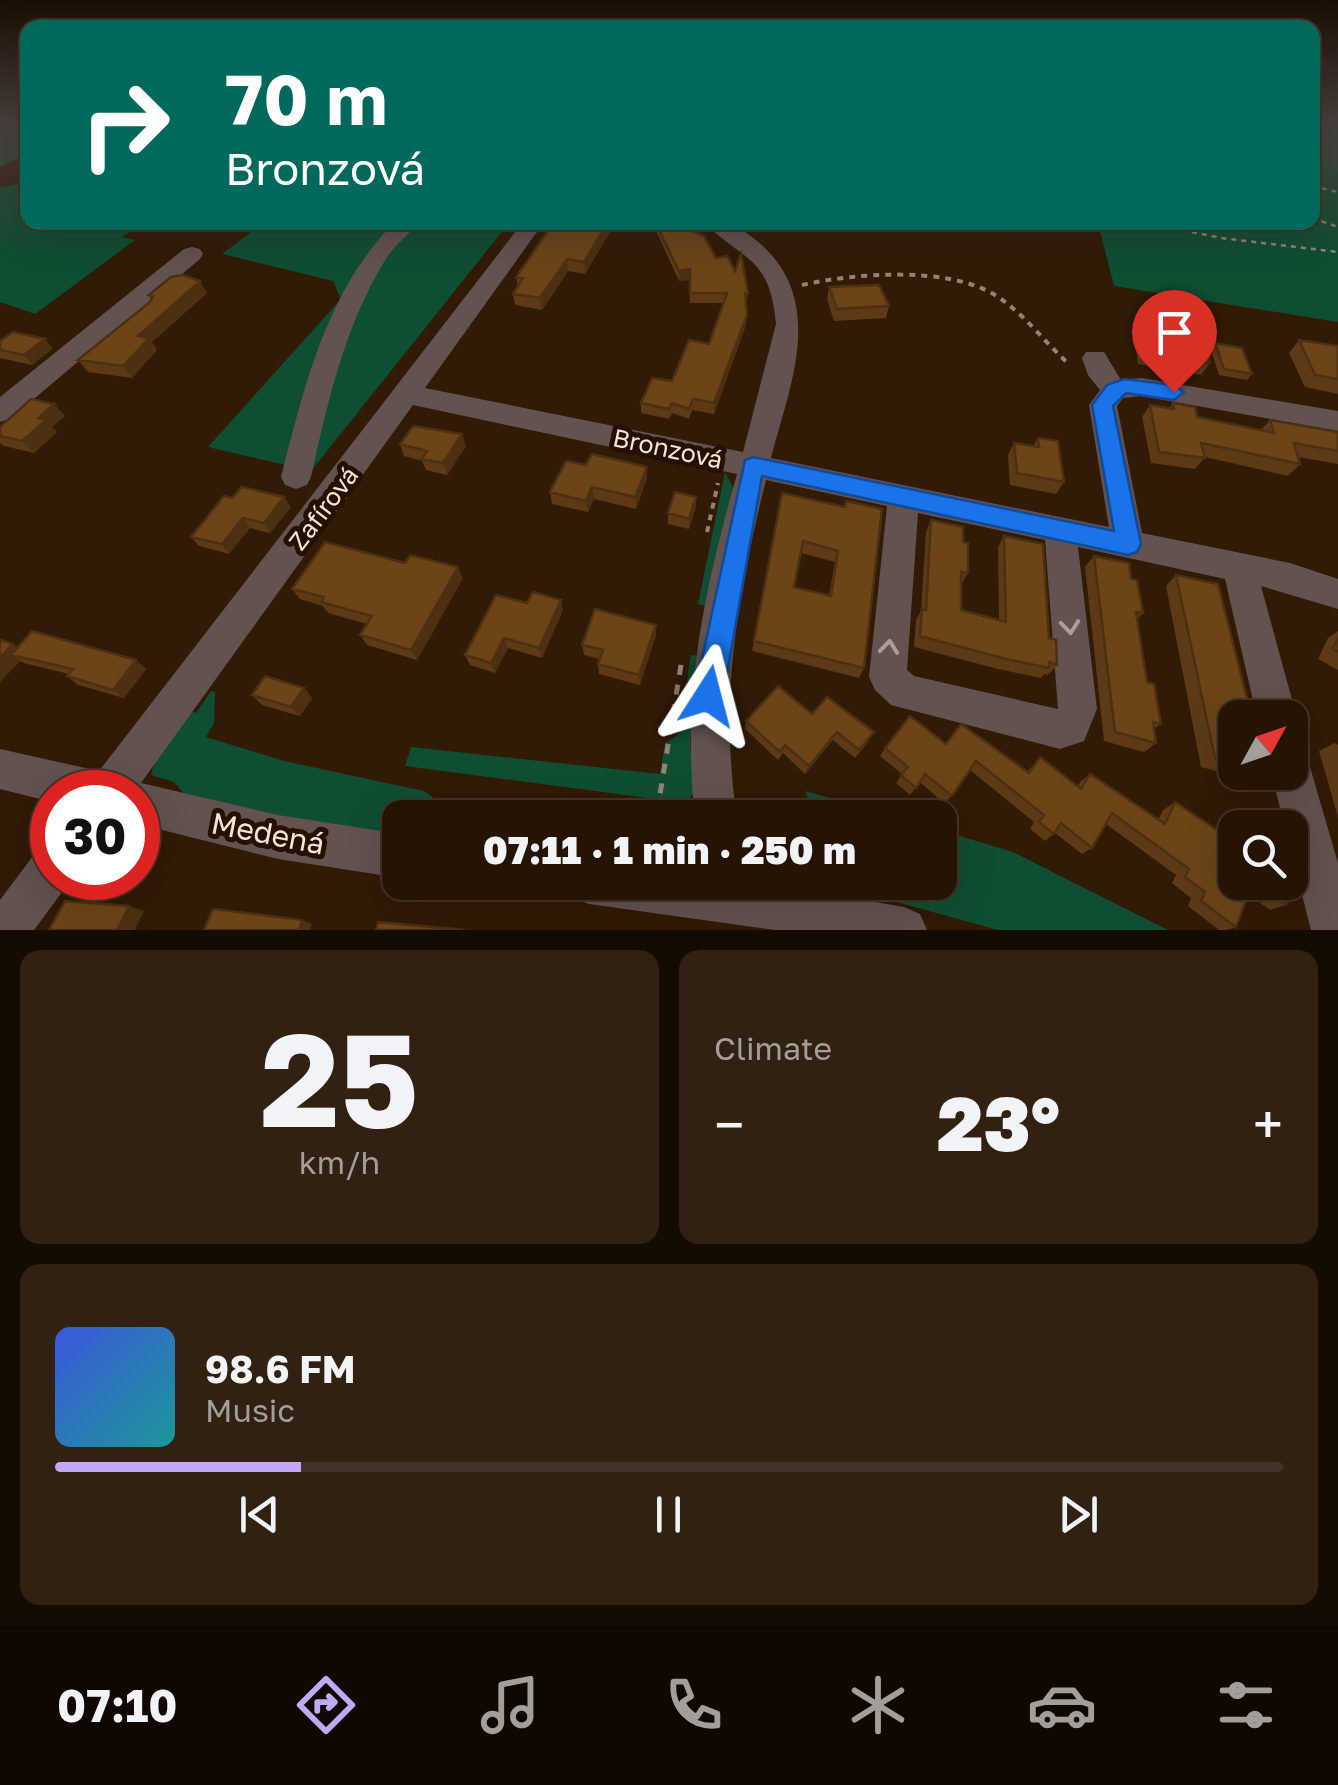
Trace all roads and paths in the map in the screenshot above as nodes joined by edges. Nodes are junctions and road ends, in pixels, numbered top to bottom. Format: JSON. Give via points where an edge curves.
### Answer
{"nodes":[{"id":1,"x":400,"y":230,"type":"edge"},
{"id":2,"x":528,"y":230,"type":"edge"},
{"id":3,"x":721,"y":230,"type":"edge"},
{"id":4,"x":1182,"y":230,"type":"edge"},
{"id":5,"x":1338,"y":252,"type":"edge"},
{"id":6,"x":192,"y":254,"type":"dead end"},
{"id":7,"x":784,"y":294,"type":"junction"},
{"id":8,"x":1095,"y":358,"type":"dead end"},
{"id":9,"x":1111,"y":393,"type":"junction"},
{"id":10,"x":408,"y":394,"type":"junction"},
{"id":11,"x":0,"y":412,"type":"edge"},
{"id":12,"x":1338,"y":421,"type":"edge"},
{"id":13,"x":753,"y":466,"type":"junction"},
{"id":14,"x":296,"y":477,"type":"dead end"},
{"id":15,"x":903,"y":498,"type":"junction"},
{"id":16,"x":1060,"y":530,"type":"junction"},
{"id":17,"x":1128,"y":544,"type":"junction"},
{"id":18,"x":1239,"y":568,"type":"junction"},
{"id":19,"x":1338,"y":594,"type":"edge"},
{"id":20,"x":1272,"y":700,"type":"edge"},
{"id":21,"x":670,"y":740,"type":"dead end"},
{"id":22,"x":0,"y":770,"type":"edge"},
{"id":23,"x":126,"y":770,"type":"edge"},
{"id":24,"x":30,"y":777,"type":"edge"},
{"id":25,"x":1296,"y":790,"type":"edge"},
{"id":26,"x":660,"y":800,"type":"edge"},
{"id":27,"x":713,"y":800,"type":"edge"},
{"id":28,"x":160,"y":808,"type":"edge"},
{"id":29,"x":382,"y":853,"type":"edge"},
{"id":30,"x":30,"y":898,"type":"edge"},
{"id":31,"x":763,"y":900,"type":"edge"},
{"id":32,"x":6,"y":930,"type":"edge"},
{"id":33,"x":904,"y":930,"type":"edge"},
{"id":34,"x":1334,"y":930,"type":"edge"}],
"edges":[{"from":1,"to":14,"type":"street","via":[[348,304]]},
{"from":2,"to":10,"type":"street","name":"Zafírová"},
{"from":3,"to":7,"type":"street","via":[[757,253]]},
{"from":4,"to":5,"type":"path"},
{"from":6,"to":11,"type":"street"},
{"from":7,"to":9,"type":"path","via":[[820,280],[850,278],[976,284]]},
{"from":7,"to":13,"type":"street","via":[[788,332]]},
{"from":8,"to":9,"type":"street"},
{"from":9,"to":12,"type":"street","via":[[1141,387]]},
{"from":9,"to":17,"type":"street","via":[[1103,405]]},
{"from":10,"to":13,"type":"street","name":"Bronzová"},
{"from":10,"to":23,"type":"street","name":"Zafírová"},
{"from":13,"to":15,"type":"street","name":"Bronzová"},
{"from":13,"to":27,"type":"street","via":[[705,721]]},
{"from":15,"to":16,"type":"street","name":"Bronzová"},
{"from":16,"to":15,"type":"street","one_way":true,"via":[[1078,709],[1070,727],[1060,729],[904,692],[888,677]]},
{"from":16,"to":17,"type":"street","name":"Bronzová"},
{"from":17,"to":18,"type":"street","name":"Bronzová"},
{"from":18,"to":19,"type":"street","name":"Bronzová"},
{"from":18,"to":20,"type":"street"},
{"from":21,"to":26,"type":"path"},
{"from":22,"to":24,"type":"street"},
{"from":25,"to":34,"type":"street"},
{"from":28,"to":29,"type":"street","name":"Medená"},
{"from":30,"to":32,"type":"street"},
{"from":31,"to":33,"type":"street"}]}
